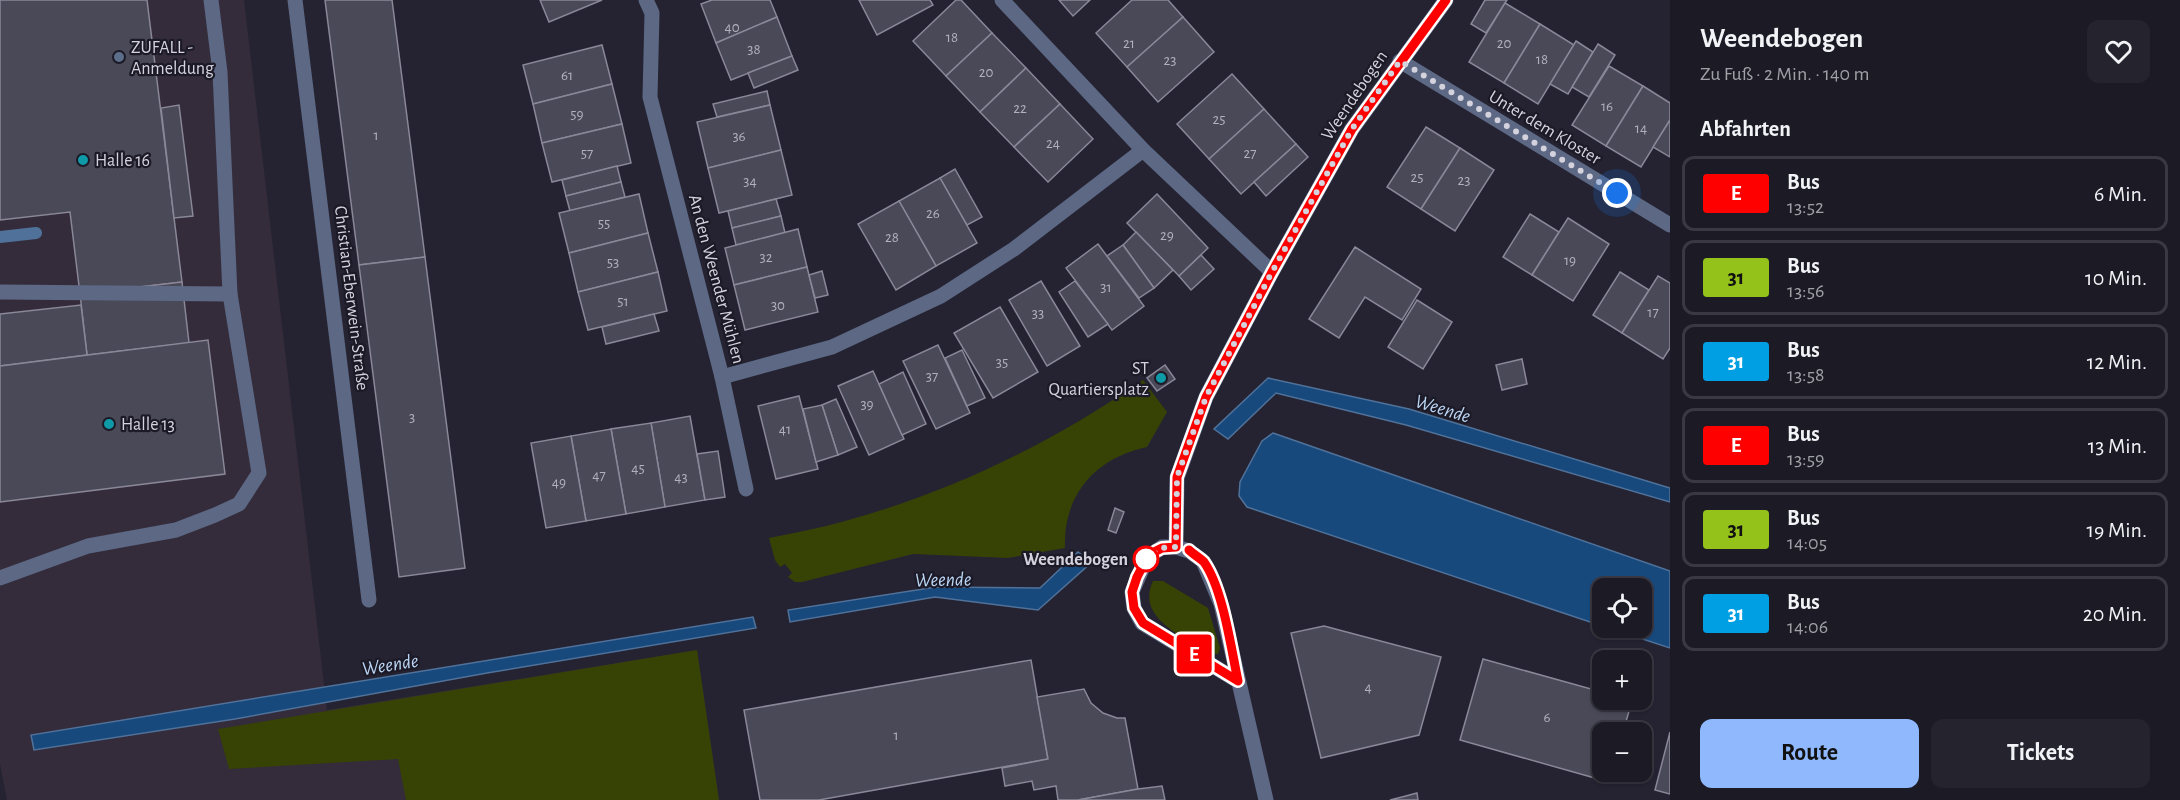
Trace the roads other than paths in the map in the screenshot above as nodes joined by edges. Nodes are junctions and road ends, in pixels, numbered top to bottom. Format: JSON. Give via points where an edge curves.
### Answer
{"nodes":[{"id":1,"x":211,"y":0,"type":"edge"},
{"id":2,"x":295,"y":0,"type":"edge"},
{"id":3,"x":646,"y":0,"type":"edge"},
{"id":4,"x":1002,"y":0,"type":"edge"},
{"id":5,"x":1446,"y":0,"type":"edge"},
{"id":6,"x":1400,"y":61,"type":"junction"},
{"id":7,"x":1143,"y":150,"type":"junction"},
{"id":8,"x":1670,"y":225,"type":"edge"},
{"id":9,"x":1272,"y":272,"type":"junction"},
{"id":10,"x":0,"y":292,"type":"edge"},
{"id":11,"x":230,"y":294,"type":"junction"},
{"id":12,"x":722,"y":377,"type":"junction"},
{"id":13,"x":746,"y":489,"type":"dead end"},
{"id":14,"x":1176,"y":547,"type":"junction"},
{"id":15,"x":0,"y":578,"type":"edge"},
{"id":16,"x":369,"y":600,"type":"dead end"},
{"id":17,"x":1238,"y":681,"type":"junction"},
{"id":18,"x":1266,"y":800,"type":"edge"}],
"edges":[{"from":1,"to":11,"type":"street","via":[[219,72]]},
{"from":2,"to":16,"type":"street","name":"Christian-Eberwein-Straße"},
{"from":3,"to":12,"type":"street","name":"An den Weender Mühlen","via":[[652,14],[650,97]]},
{"from":4,"to":7,"type":"street"},
{"from":5,"to":6,"type":"street","name":"Weendebogen"},
{"from":6,"to":8,"type":"street","name":"Unter dem Kloster"},
{"from":6,"to":9,"type":"street","name":"Weendebogen","via":[[1352,129]]},
{"from":7,"to":9,"type":"street"},
{"from":7,"to":12,"type":"street","name":"An den Weender Mühlen","via":[[1014,249],[941,296],[832,347]]},
{"from":9,"to":14,"type":"street","name":"Weendebogen","via":[[1206,397],[1177,477]]},
{"from":10,"to":11,"type":"street"},
{"from":11,"to":15,"type":"street","via":[[259,472],[239,504],[176,530],[87,546]]},
{"from":12,"to":13,"type":"street"},
{"from":14,"to":17,"type":"street","via":[[1189,550],[1203,561],[1221,604]]},
{"from":14,"to":17,"type":"street","via":[[1162,548],[1147,558],[1132,592],[1134,608],[1143,623]]},
{"from":17,"to":18,"type":"street"}]}
